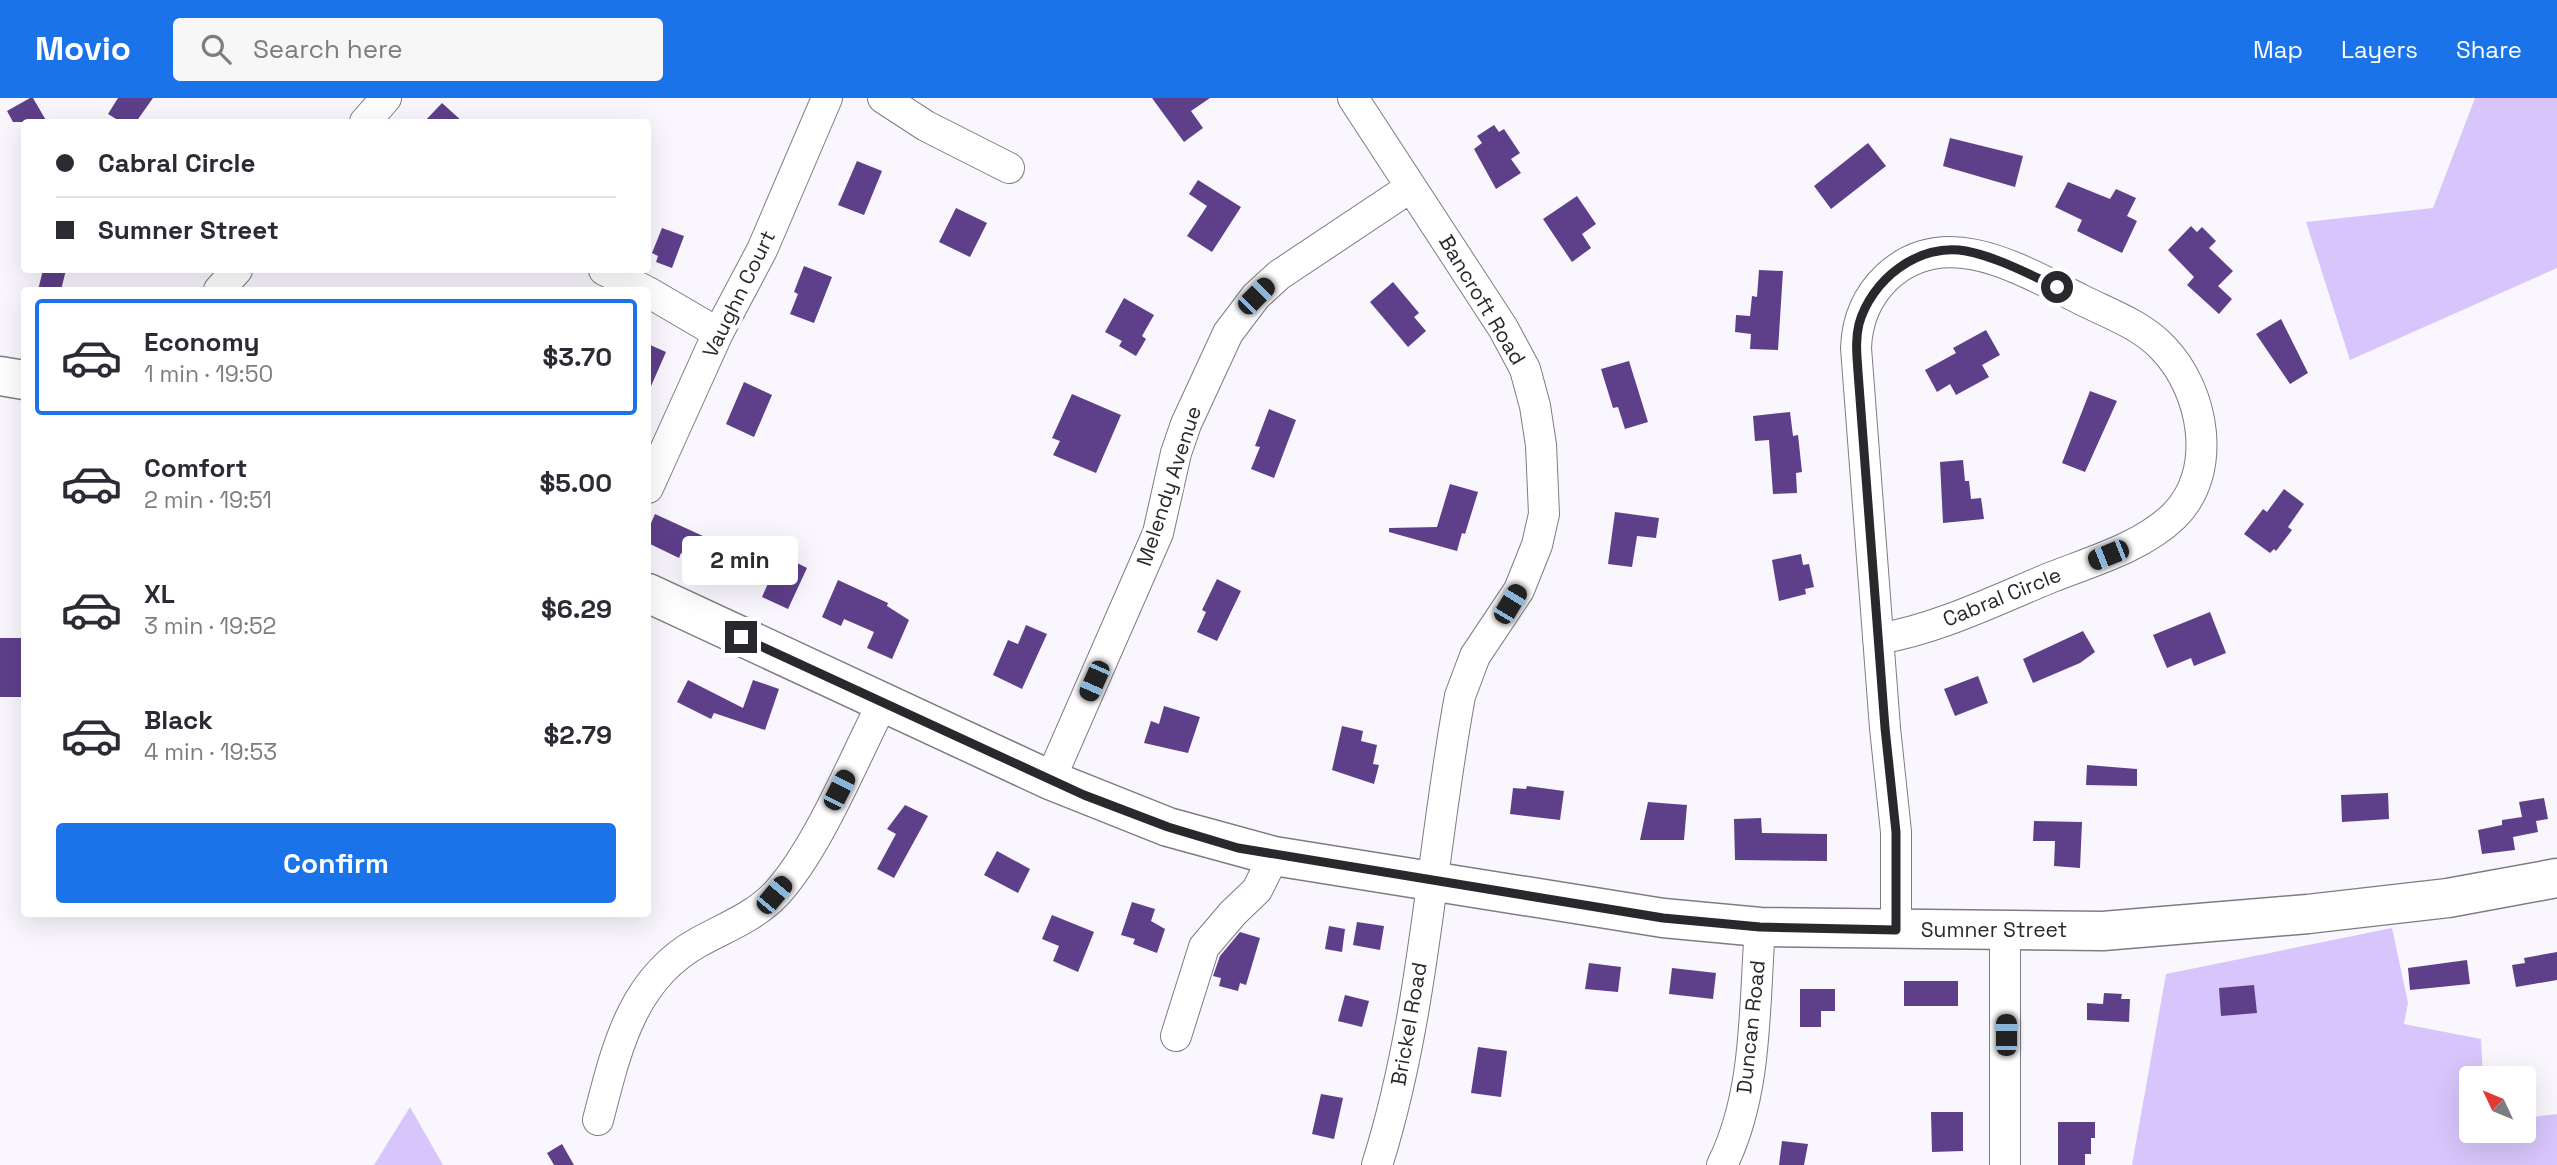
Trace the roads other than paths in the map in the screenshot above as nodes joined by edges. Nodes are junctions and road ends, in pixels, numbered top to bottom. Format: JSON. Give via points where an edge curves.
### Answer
{"nodes":[{"id":1,"x":827,"y":98,"type":"edge"},
{"id":2,"x":883,"y":98,"type":"edge"},
{"id":3,"x":1353,"y":98,"type":"edge"},
{"id":4,"x":1009,"y":167,"type":"dead end"},
{"id":5,"x":1411,"y":187,"type":"junction"},
{"id":6,"x":234,"y":273,"type":"edge"},
{"id":7,"x":610,"y":273,"type":"edge"},
{"id":8,"x":222,"y":287,"type":"edge"},
{"id":9,"x":638,"y":287,"type":"edge"},
{"id":10,"x":651,"y":294,"type":"edge"},
{"id":11,"x":718,"y":333,"type":"junction"},
{"id":12,"x":0,"y":376,"type":"edge"},
{"id":13,"x":21,"y":380,"type":"edge"},
{"id":14,"x":651,"y":481,"type":"edge"},
{"id":15,"x":651,"y":594,"type":"edge"},
{"id":16,"x":1878,"y":639,"type":"junction"},
{"id":17,"x":883,"y":704,"type":"junction"},
{"id":18,"x":1050,"y":780,"type":"junction"},
{"id":19,"x":1274,"y":856,"type":"junction"},
{"id":20,"x":2557,"y":878,"type":"edge"},
{"id":21,"x":1433,"y":882,"type":"junction"},
{"id":22,"x":1760,"y":927,"type":"junction"},
{"id":23,"x":1896,"y":930,"type":"junction"},
{"id":24,"x":2005,"y":931,"type":"junction"},
{"id":25,"x":1176,"y":1035,"type":"dead end"},
{"id":26,"x":598,"y":1121,"type":"dead end"},
{"id":27,"x":1377,"y":1165,"type":"edge"},
{"id":28,"x":1721,"y":1165,"type":"edge"},
{"id":29,"x":2005,"y":1165,"type":"edge"}],
"edges":[{"from":1,"to":11,"type":"street","name":"Vaughn Court","via":[[762,250]]},
{"from":2,"to":4,"type":"street","via":[[926,126]]},
{"from":3,"to":5,"type":"street","name":"Bancroft Road"},
{"from":5,"to":18,"type":"street","name":"Melendy Avenue","via":[[1279,275],[1228,333],[1183,434],[1153,545]]},
{"from":5,"to":21,"type":"street","name":"Bancroft Road","via":[[1519,357],[1535,407],[1543,480],[1544,514],[1532,561],[1475,656],[1460,696]]},
{"from":6,"to":8,"type":"street"},
{"from":7,"to":9,"type":"street"},
{"from":10,"to":11,"type":"street"},
{"from":11,"to":14,"type":"street","name":"Vaughn Court"},
{"from":12,"to":13,"type":"main road"},
{"from":15,"to":17,"type":"main road","name":"Sumner Street"},
{"from":16,"to":16,"type":"street","name":"Cabral Circle","via":[[1856,348],[1865,307],[1884,280],[1918,258],[1942,251],[1967,251],[2140,329],[2165,349],[2192,395],[2202,443],[2198,479],[2173,518],[2137,542],[2087,564],[1919,630]]},
{"from":16,"to":23,"type":"street","name":"Cabral Circle","via":[[1896,832]]},
{"from":17,"to":18,"type":"main road","name":"Sumner Street"},
{"from":17,"to":26,"type":"street","via":[[828,811],[782,886],[746,918],[698,942],[641,993],[616,1052]]},
{"from":18,"to":19,"type":"main road","name":"Sumner Street","via":[[1168,827]]},
{"from":19,"to":21,"type":"main road","name":"Sumner Street"},
{"from":19,"to":25,"type":"street","via":[[1258,891],[1204,947]]},
{"from":20,"to":24,"type":"main road","name":"Sumner Street","via":[[2448,898],[2308,914],[2103,930]]},
{"from":21,"to":22,"type":"main road","name":"Sumner Street","via":[[1663,918]]},
{"from":21,"to":27,"type":"street","name":"Brickel Road","via":[[1401,1070]]},
{"from":22,"to":23,"type":"main road","name":"Sumner Street"},
{"from":22,"to":28,"type":"street","name":"Duncan Road","via":[[1749,1075],[1738,1125]]},
{"from":23,"to":24,"type":"main road","name":"Sumner Street"},
{"from":24,"to":29,"type":"street"}]}
